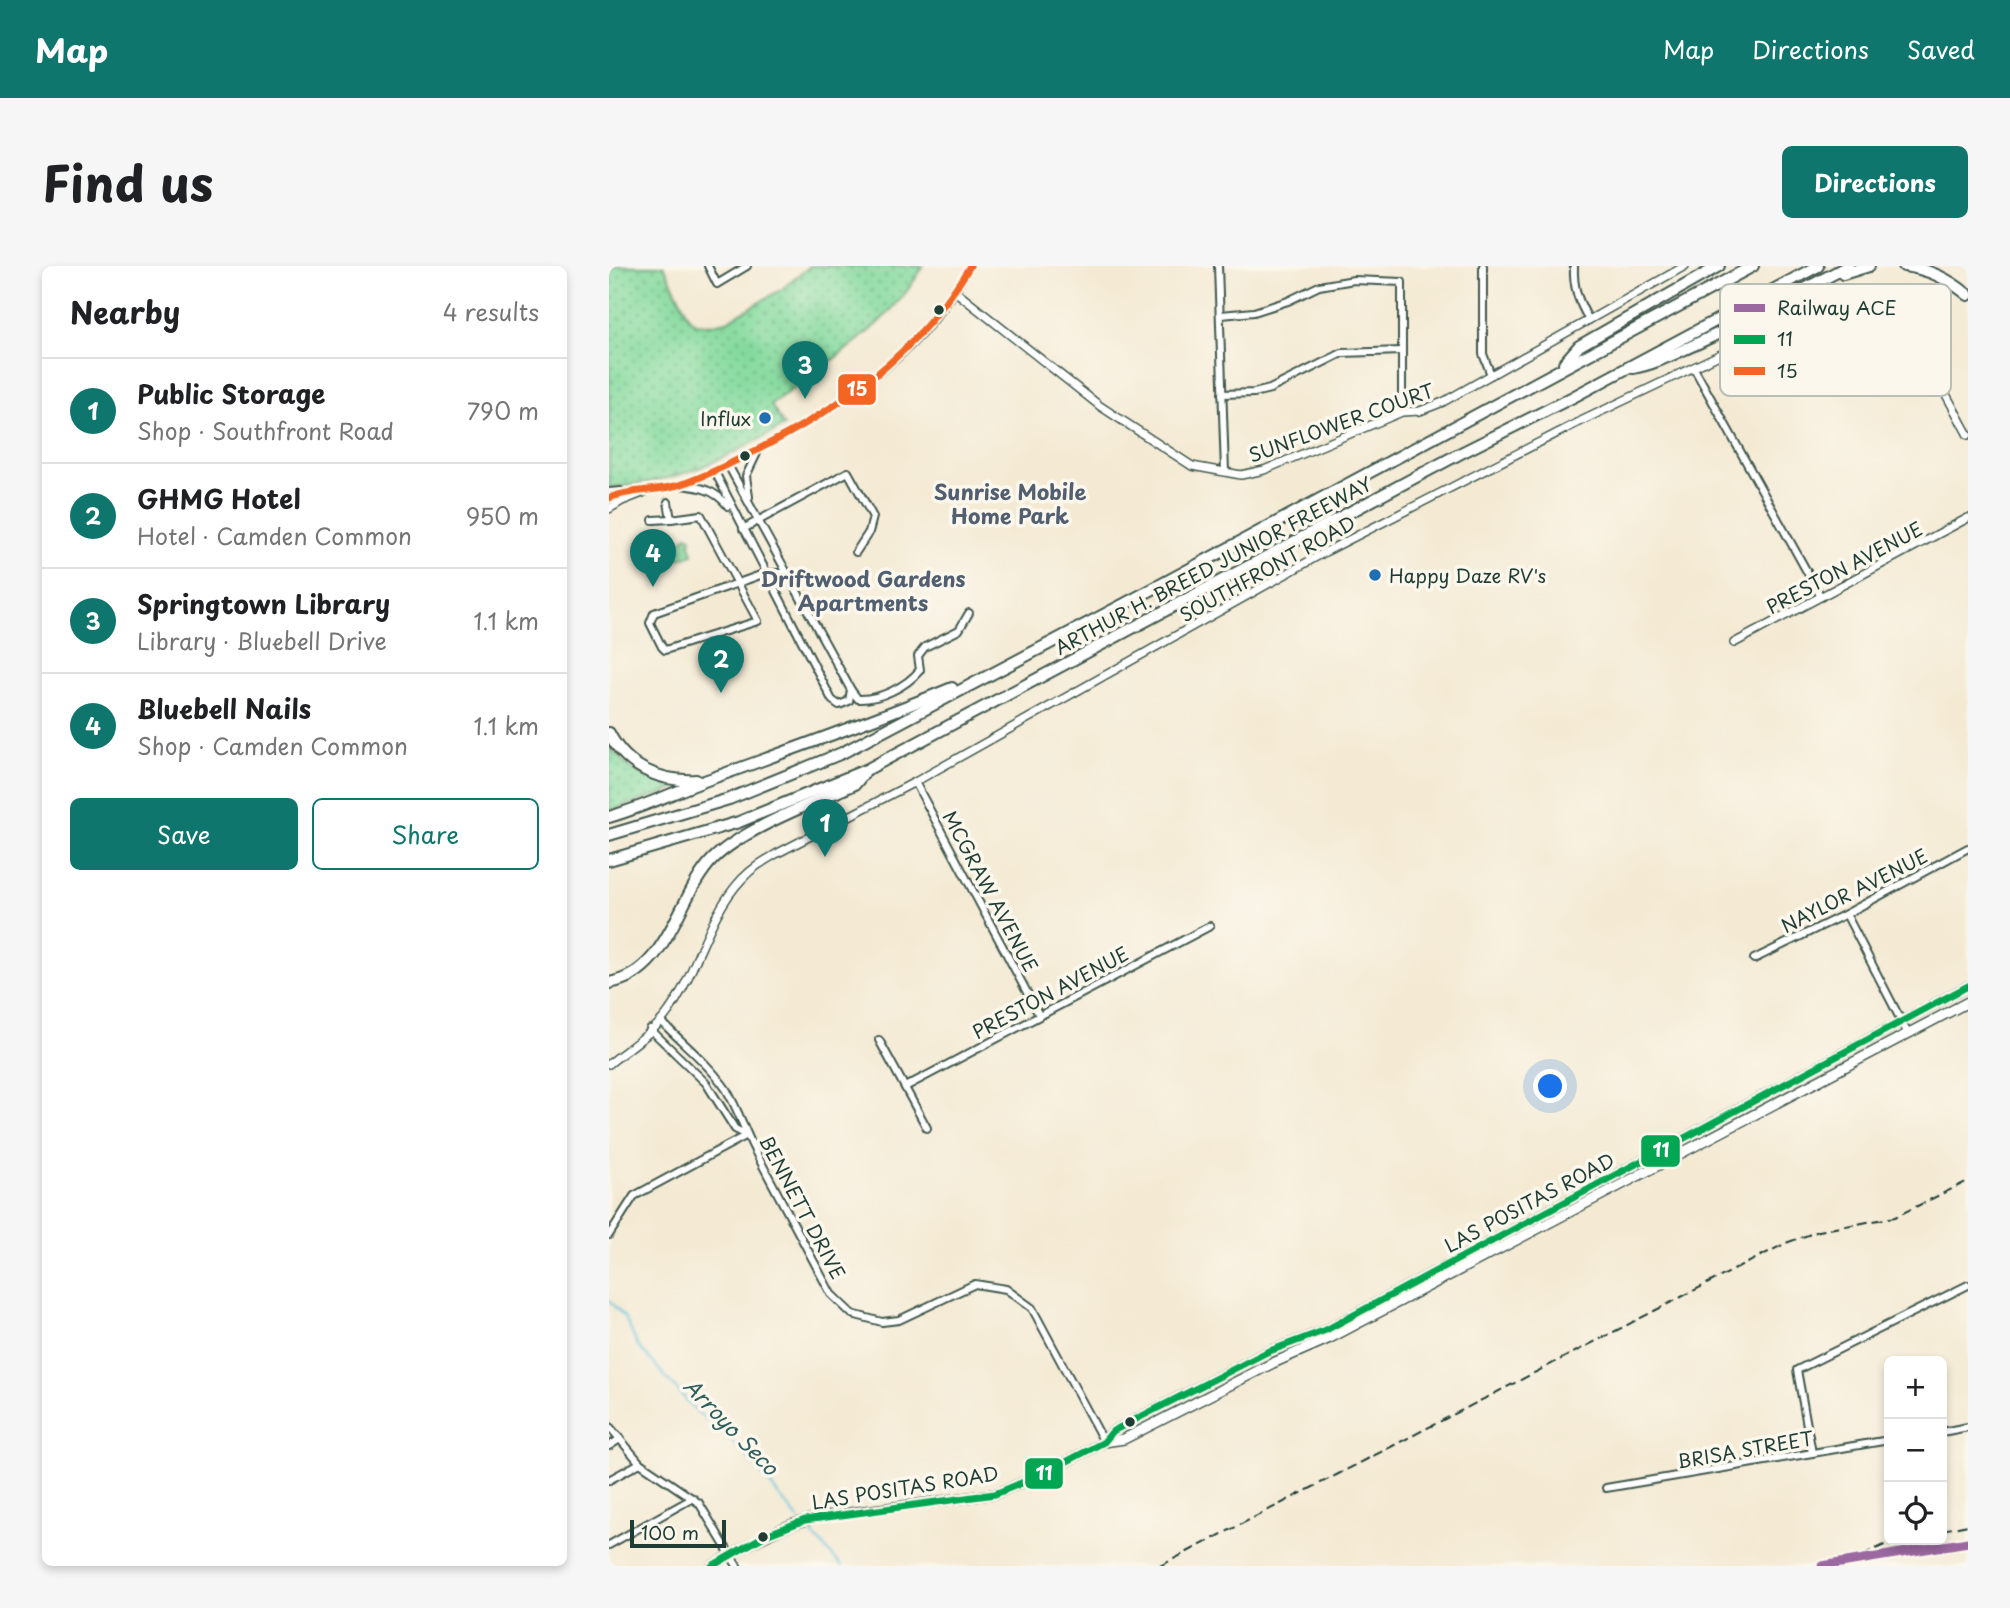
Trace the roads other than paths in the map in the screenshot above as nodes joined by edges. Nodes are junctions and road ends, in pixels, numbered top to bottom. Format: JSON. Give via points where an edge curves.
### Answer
{"nodes":[{"id":1,"x":708,"y":266,"type":"edge"},
{"id":2,"x":747,"y":266,"type":"edge"},
{"id":3,"x":969,"y":266,"type":"edge"},
{"id":4,"x":1218,"y":266,"type":"edge"},
{"id":5,"x":1483,"y":266,"type":"edge"},
{"id":6,"x":1574,"y":266,"type":"edge"},
{"id":7,"x":1685,"y":266,"type":"edge"},
{"id":8,"x":1719,"y":266,"type":"edge"},
{"id":9,"x":1753,"y":266,"type":"edge"},
{"id":10,"x":1818,"y":266,"type":"edge"},
{"id":11,"x":1848,"y":266,"type":"edge"},
{"id":12,"x":1869,"y":266,"type":"edge"},
{"id":13,"x":1904,"y":266,"type":"edge"},
{"id":14,"x":1674,"y":269,"type":"edge"},
{"id":15,"x":1824,"y":281,"type":"junction"},
{"id":16,"x":1784,"y":284,"type":"edge"},
{"id":17,"x":1818,"y":284,"type":"edge"},
{"id":18,"x":956,"y":292,"type":"junction"},
{"id":19,"x":1968,"y":295,"type":"edge"},
{"id":20,"x":1221,"y":315,"type":"junction"},
{"id":21,"x":1720,"y":318,"type":"edge"},
{"id":22,"x":1589,"y":320,"type":"junction"},
{"id":23,"x":1720,"y":331,"type":"edge"},
{"id":24,"x":1402,"y":351,"type":"junction"},
{"id":25,"x":1720,"y":355,"type":"edge"},
{"id":26,"x":1694,"y":368,"type":"junction"},
{"id":27,"x":1557,"y":370,"type":"junction"},
{"id":28,"x":1622,"y":370,"type":"junction"},
{"id":29,"x":1492,"y":375,"type":"junction"},
{"id":30,"x":1222,"y":394,"type":"junction"},
{"id":31,"x":1947,"y":396,"type":"edge"},
{"id":32,"x":1402,"y":412,"type":"junction"},
{"id":33,"x":1968,"y":435,"type":"edge"},
{"id":34,"x":759,"y":449,"type":"junction"},
{"id":35,"x":728,"y":465,"type":"junction"},
{"id":36,"x":715,"y":472,"type":"junction"},
{"id":37,"x":1225,"y":472,"type":"junction"},
{"id":38,"x":680,"y":485,"type":"junction"},
{"id":39,"x":623,"y":491,"type":"junction"},
{"id":40,"x":649,"y":491,"type":"junction"},
{"id":41,"x":609,"y":492,"type":"edge"},
{"id":42,"x":609,"y":498,"type":"edge"},
{"id":43,"x":668,"y":502,"type":"dead end"},
{"id":44,"x":750,"y":506,"type":"junction"},
{"id":45,"x":609,"y":509,"type":"edge"},
{"id":46,"x":734,"y":513,"type":"junction"},
{"id":47,"x":1968,"y":518,"type":"edge"},
{"id":48,"x":671,"y":519,"type":"junction"},
{"id":49,"x":653,"y":520,"type":"dead end"},
{"id":50,"x":758,"y":521,"type":"junction"},
{"id":51,"x":743,"y":529,"type":"junction"},
{"id":52,"x":856,"y":552,"type":"dead end"},
{"id":53,"x":787,"y":572,"type":"junction"},
{"id":54,"x":765,"y":573,"type":"junction"},
{"id":55,"x":738,"y":585,"type":"junction"},
{"id":56,"x":1821,"y":597,"type":"junction"},
{"id":57,"x":969,"y":613,"type":"dead end"},
{"id":58,"x":1734,"y":643,"type":"dead end"},
{"id":59,"x":1003,"y":667,"type":"junction"},
{"id":60,"x":851,"y":690,"type":"junction"},
{"id":61,"x":609,"y":733,"type":"edge"},
{"id":62,"x":868,"y":769,"type":"junction"},
{"id":63,"x":706,"y":780,"type":"junction"},
{"id":64,"x":915,"y":782,"type":"junction"},
{"id":65,"x":609,"y":817,"type":"edge"},
{"id":66,"x":609,"y":835,"type":"edge"},
{"id":67,"x":1968,"y":848,"type":"edge"},
{"id":68,"x":609,"y":860,"type":"edge"},
{"id":69,"x":1846,"y":914,"type":"junction"},
{"id":70,"x":1210,"y":926,"type":"dead end"},
{"id":71,"x":1754,"y":959,"type":"dead end"},
{"id":72,"x":609,"y":983,"type":"edge"},
{"id":73,"x":1968,"y":986,"type":"edge"},
{"id":74,"x":1968,"y":1002,"type":"edge"},
{"id":75,"x":1039,"y":1015,"type":"junction"},
{"id":76,"x":661,"y":1021,"type":"junction"},
{"id":77,"x":1902,"y":1022,"type":"junction"},
{"id":78,"x":650,"y":1029,"type":"junction"},
{"id":79,"x":1908,"y":1034,"type":"junction"},
{"id":80,"x":879,"y":1040,"type":"dead end"},
{"id":81,"x":609,"y":1064,"type":"edge"},
{"id":82,"x":905,"y":1087,"type":"junction"},
{"id":83,"x":927,"y":1128,"type":"dead end"},
{"id":84,"x":747,"y":1135,"type":"junction"},
{"id":85,"x":609,"y":1235,"type":"edge"},
{"id":86,"x":1968,"y":1285,"type":"edge"},
{"id":87,"x":609,"y":1426,"type":"edge"},
{"id":88,"x":1968,"y":1427,"type":"edge"},
{"id":89,"x":1947,"y":1431,"type":"edge"},
{"id":90,"x":620,"y":1439,"type":"junction"},
{"id":91,"x":1884,"y":1441,"type":"edge"},
{"id":92,"x":1104,"y":1442,"type":"junction"},
{"id":93,"x":609,"y":1446,"type":"edge"},
{"id":94,"x":1812,"y":1453,"type":"junction"},
{"id":95,"x":640,"y":1463,"type":"junction"},
{"id":96,"x":609,"y":1480,"type":"edge"},
{"id":97,"x":1606,"y":1488,"type":"dead end"},
{"id":98,"x":693,"y":1498,"type":"junction"},
{"id":99,"x":609,"y":1545,"type":"edge"},
{"id":100,"x":731,"y":1555,"type":"junction"},
{"id":101,"x":712,"y":1566,"type":"edge"},
{"id":102,"x":737,"y":1566,"type":"edge"}],
"edges":[{"from":1,"to":2,"type":"street","via":[[717,284]]},
{"from":3,"to":18,"type":"street"},
{"from":4,"to":20,"type":"street"},
{"from":5,"to":29,"type":"street","via":[[1483,354]]},
{"from":6,"to":22,"type":"street","via":[[1577,300]]},
{"from":7,"to":14,"type":"street","name":"SUNFLOWER COURT"},
{"from":8,"to":27,"type":"highway","via":[[1579,346]]},
{"from":9,"to":27,"type":"highway","name":"ARTHUR H. BREED JUNIOR FREEWAY"},
{"from":10,"to":16,"type":"highway","name":"ARTHUR H. BREED JUNIOR FREEWAY"},
{"from":11,"to":15,"type":"highway"},
{"from":12,"to":15,"type":"highway"},
{"from":13,"to":19,"type":"highway","via":[[1933,273]]},
{"from":14,"to":22,"type":"street","name":"SUNFLOWER COURT"},
{"from":15,"to":17,"type":"highway"},
{"from":18,"to":34,"type":"street","via":[[922,334],[867,385]]},
{"from":18,"to":37,"type":"street","name":"SUNFLOWER COURT","via":[[1100,406],[1161,447],[1192,466]]},
{"from":20,"to":24,"type":"street","via":[[1254,312],[1319,286],[1354,280],[1402,282]]},
{"from":20,"to":30,"type":"street"},
{"from":21,"to":28,"type":"highway","name":"ARTHUR H. BREED JUNIOR FREEWAY"},
{"from":22,"to":29,"type":"street","name":"SUNFLOWER COURT"},
{"from":23,"to":28,"type":"highway","via":[[1648,365]]},
{"from":24,"to":30,"type":"street","via":[[1342,353],[1269,389]]},
{"from":24,"to":32,"type":"street"},
{"from":25,"to":26,"type":"street","name":"SOUTHFRONT ROAD"},
{"from":26,"to":56,"type":"street"},
{"from":26,"to":64,"type":"street","name":"SOUTHFRONT ROAD","via":[[1327,551]]},
{"from":27,"to":59,"type":"highway","name":"ARTHUR H. BREED JUNIOR FREEWAY"},
{"from":28,"to":62,"type":"highway","name":"ARTHUR H. BREED JUNIOR FREEWAY"},
{"from":29,"to":32,"type":"street","name":"SUNFLOWER COURT","via":[[1443,402]]},
{"from":30,"to":37,"type":"street"},
{"from":31,"to":33,"type":"street","name":"SOUTHFRONT ROAD"},
{"from":32,"to":37,"type":"street","name":"SUNFLOWER COURT","via":[[1265,471]]},
{"from":34,"to":35,"type":"street"},
{"from":34,"to":44,"type":"street","via":[[747,476]]},
{"from":35,"to":36,"type":"street"},
{"from":35,"to":44,"type":"street"},
{"from":36,"to":38,"type":"street"},
{"from":36,"to":46,"type":"street"},
{"from":38,"to":40,"type":"street"},
{"from":38,"to":46,"type":"street","via":[[713,491]]},
{"from":39,"to":40,"type":"street"},
{"from":39,"to":41,"type":"street"},
{"from":39,"to":42,"type":"street"},
{"from":40,"to":45,"type":"street"},
{"from":43,"to":48,"type":"street"},
{"from":44,"to":50,"type":"street"},
{"from":46,"to":51,"type":"street"},
{"from":47,"to":56,"type":"street","name":"PRESTON AVENUE"},
{"from":48,"to":49,"type":"street"},
{"from":48,"to":55,"type":"street","via":[[701,515]]},
{"from":50,"to":51,"type":"street"},
{"from":50,"to":52,"type":"street","via":[[848,472],[873,517]]},
{"from":50,"to":53,"type":"street"},
{"from":51,"to":54,"type":"street"},
{"from":53,"to":54,"type":"street"},
{"from":53,"to":60,"type":"street"},
{"from":54,"to":55,"type":"street"},
{"from":54,"to":60,"type":"street","via":[[832,700],[839,705],[849,701]]},
{"from":55,"to":55,"type":"street","via":[[654,613],[650,623],[662,647],[669,650],[758,621]]},
{"from":56,"to":58,"type":"street","name":"PRESTON AVENUE"},
{"from":57,"to":60,"type":"street","via":[[959,629],[925,647],[918,656],[920,670],[913,678],[872,699],[858,699]]},
{"from":59,"to":63,"type":"highway","via":[[855,728]]},
{"from":59,"to":66,"type":"highway","name":"ARTHUR H. BREED JUNIOR FREEWAY","via":[[786,777]]},
{"from":61,"to":63,"type":"highway","via":[[625,756],[653,775]]},
{"from":62,"to":68,"type":"highway","name":"ARTHUR H. BREED JUNIOR FREEWAY","via":[[739,822]]},
{"from":62,"to":72,"type":"highway","via":[[855,784],[726,848],[700,873],[655,955]]},
{"from":63,"to":65,"type":"highway"},
{"from":64,"to":75,"type":"street","name":"MCGRAW AVENUE"},
{"from":64,"to":76,"type":"street","name":"SOUTHFRONT ROAD","via":[[779,852],[743,878],[729,894],[684,987]]},
{"from":67,"to":69,"type":"street","name":"NAYLOR AVENUE"},
{"from":69,"to":71,"type":"street","name":"NAYLOR AVENUE"},
{"from":69,"to":77,"type":"street"},
{"from":70,"to":75,"type":"street","name":"PRESTON AVENUE"},
{"from":73,"to":77,"type":"main road","name":"LAS POSITAS ROAD"},
{"from":74,"to":79,"type":"main road","name":"LAS POSITAS ROAD"},
{"from":75,"to":82,"type":"street","name":"PRESTON AVENUE"},
{"from":76,"to":78,"type":"street","name":"SOUTHFRONT ROAD"},
{"from":76,"to":84,"type":"street","name":"BENNETT DRIVE","via":[[715,1075]]},
{"from":77,"to":79,"type":"street"},
{"from":77,"to":92,"type":"main road","name":"LAS POSITAS ROAD","via":[[1326,1330],[1267,1352],[1113,1430]]},
{"from":78,"to":81,"type":"street","name":"SOUTHFRONT ROAD"},
{"from":78,"to":84,"type":"street","name":"BENNETT DRIVE","via":[[706,1083],[735,1129]]},
{"from":79,"to":92,"type":"main road","name":"LAS POSITAS ROAD","via":[[1330,1338],[1124,1439]]},
{"from":80,"to":82,"type":"street"},
{"from":82,"to":83,"type":"street"},
{"from":84,"to":85,"type":"street","via":[[634,1196]]},
{"from":84,"to":92,"type":"street","name":"BENNETT DRIVE","via":[[838,1303],[852,1314],[882,1322],[899,1320],[975,1284],[1006,1289],[1032,1308]]},
{"from":86,"to":94,"type":"street","via":[[1797,1370]]},
{"from":87,"to":90,"type":"street"},
{"from":88,"to":89,"type":"street"},
{"from":90,"to":93,"type":"street"},
{"from":90,"to":95,"type":"street"},
{"from":91,"to":94,"type":"street","name":"BRISA STREET"},
{"from":92,"to":100,"type":"main road","name":"LAS POSITAS ROAD","via":[[995,1494],[818,1517],[779,1529]]},
{"from":94,"to":97,"type":"street","name":"BRISA STREET"},
{"from":95,"to":96,"type":"street"},
{"from":95,"to":98,"type":"street"},
{"from":98,"to":99,"type":"street"},
{"from":98,"to":100,"type":"street"},
{"from":100,"to":101,"type":"main road","name":"LAS POSITAS ROAD"},
{"from":100,"to":102,"type":"street"}]}
